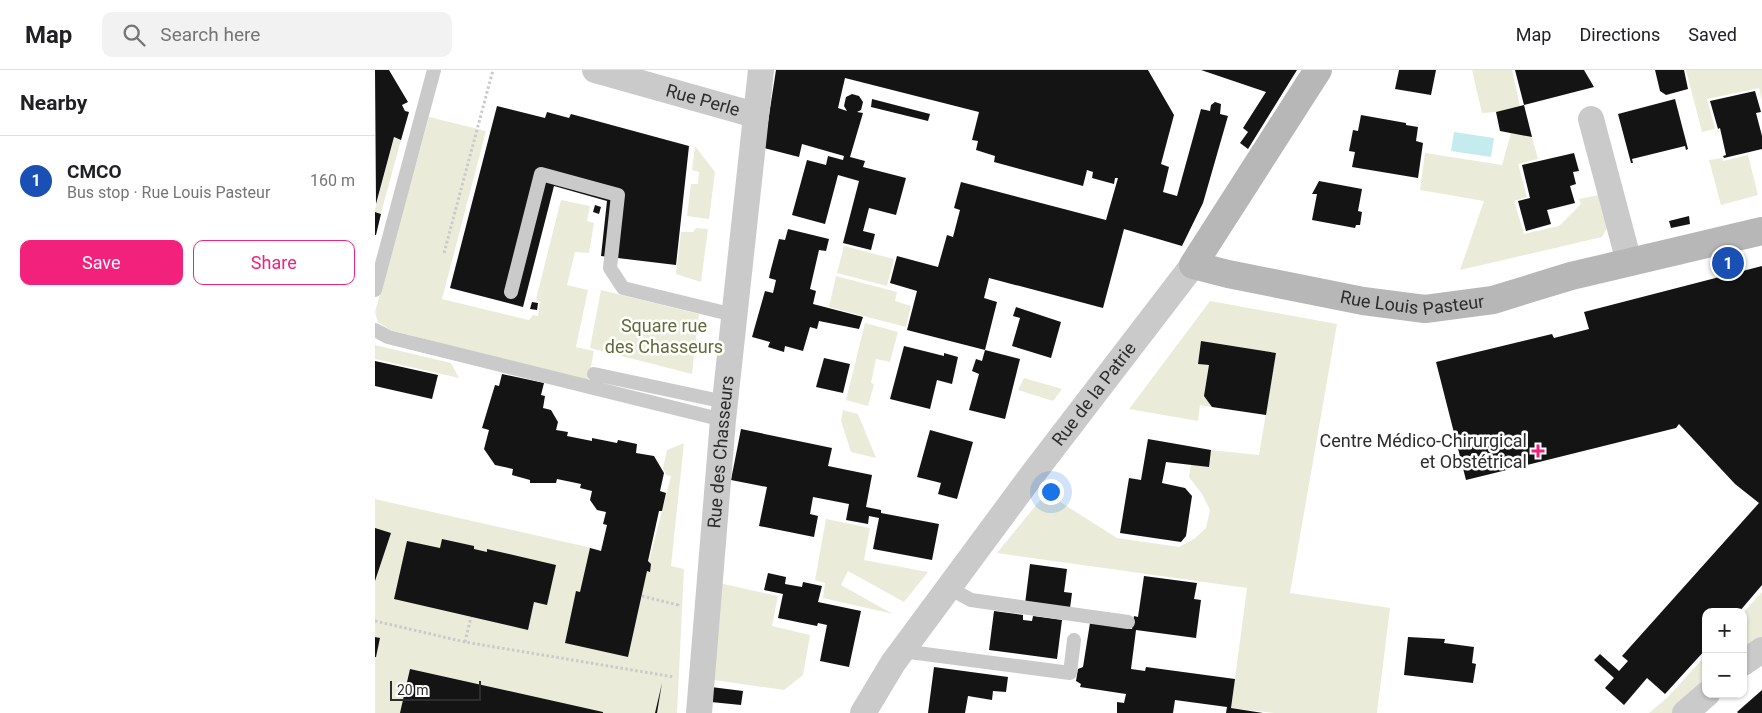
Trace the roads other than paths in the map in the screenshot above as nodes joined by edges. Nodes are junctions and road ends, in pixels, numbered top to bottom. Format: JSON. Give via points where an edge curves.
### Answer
{"nodes":[{"id":1,"x":434,"y":70,"type":"edge"},
{"id":2,"x":595,"y":70,"type":"edge"},
{"id":3,"x":761,"y":70,"type":"edge"},
{"id":4,"x":1317,"y":70,"type":"edge"},
{"id":5,"x":755,"y":115,"type":"junction"},
{"id":6,"x":1591,"y":119,"type":"dead end"},
{"id":7,"x":1762,"y":231,"type":"edge"},
{"id":8,"x":1629,"y":262,"type":"junction"},
{"id":9,"x":1193,"y":265,"type":"junction"},
{"id":10,"x":375,"y":290,"type":"edge"},
{"id":11,"x":511,"y":292,"type":"dead end"},
{"id":12,"x":734,"y":315,"type":"junction"},
{"id":13,"x":375,"y":330,"type":"edge"},
{"id":14,"x":594,"y":374,"type":"dead end"},
{"id":15,"x":724,"y":411,"type":"junction"},
{"id":16,"x":949,"y":588,"type":"junction"},
{"id":17,"x":1128,"y":622,"type":"dead end"},
{"id":18,"x":1074,"y":640,"type":"dead end"},
{"id":19,"x":1762,"y":650,"type":"edge"},
{"id":20,"x":902,"y":651,"type":"junction"},
{"id":21,"x":1747,"y":660,"type":"edge"},
{"id":22,"x":1702,"y":698,"type":"edge"},
{"id":23,"x":699,"y":713,"type":"edge"},
{"id":24,"x":863,"y":713,"type":"edge"},
{"id":25,"x":1685,"y":713,"type":"edge"}],
"edges":[{"from":1,"to":10,"type":"lane"},
{"from":2,"to":5,"type":"street","name":"Rue Perle"},
{"from":3,"to":5,"type":"street","name":"Rue des Chasseurs"},
{"from":4,"to":9,"type":"street","name":"Rue de la Patrie"},
{"from":5,"to":12,"type":"street","name":"Rue des Chasseurs"},
{"from":6,"to":8,"type":"street"},
{"from":7,"to":8,"type":"street","name":"Rue Louis Pasteur"},
{"from":8,"to":9,"type":"street","name":"Rue Louis Pasteur","via":[[1493,300],[1425,309],[1363,301]]},
{"from":9,"to":16,"type":"street","name":"Rue de la Patrie"},
{"from":11,"to":12,"type":"lane","via":[[541,174],[618,195],[610,268],[623,288]]},
{"from":12,"to":15,"type":"street","name":"Rue des Chasseurs"},
{"from":13,"to":15,"type":"lane","via":[[388,336]]},
{"from":14,"to":15,"type":"lane"},
{"from":15,"to":23,"type":"street","name":"Rue des Chasseurs"},
{"from":16,"to":17,"type":"lane","via":[[971,600]]},
{"from":16,"to":20,"type":"street","name":"Rue de la Patrie"},
{"from":18,"to":20,"type":"lane","via":[[1070,673]]},
{"from":19,"to":21,"type":"street"},
{"from":20,"to":24,"type":"street","name":"Rue de la Patrie"},
{"from":22,"to":25,"type":"street"}]}
